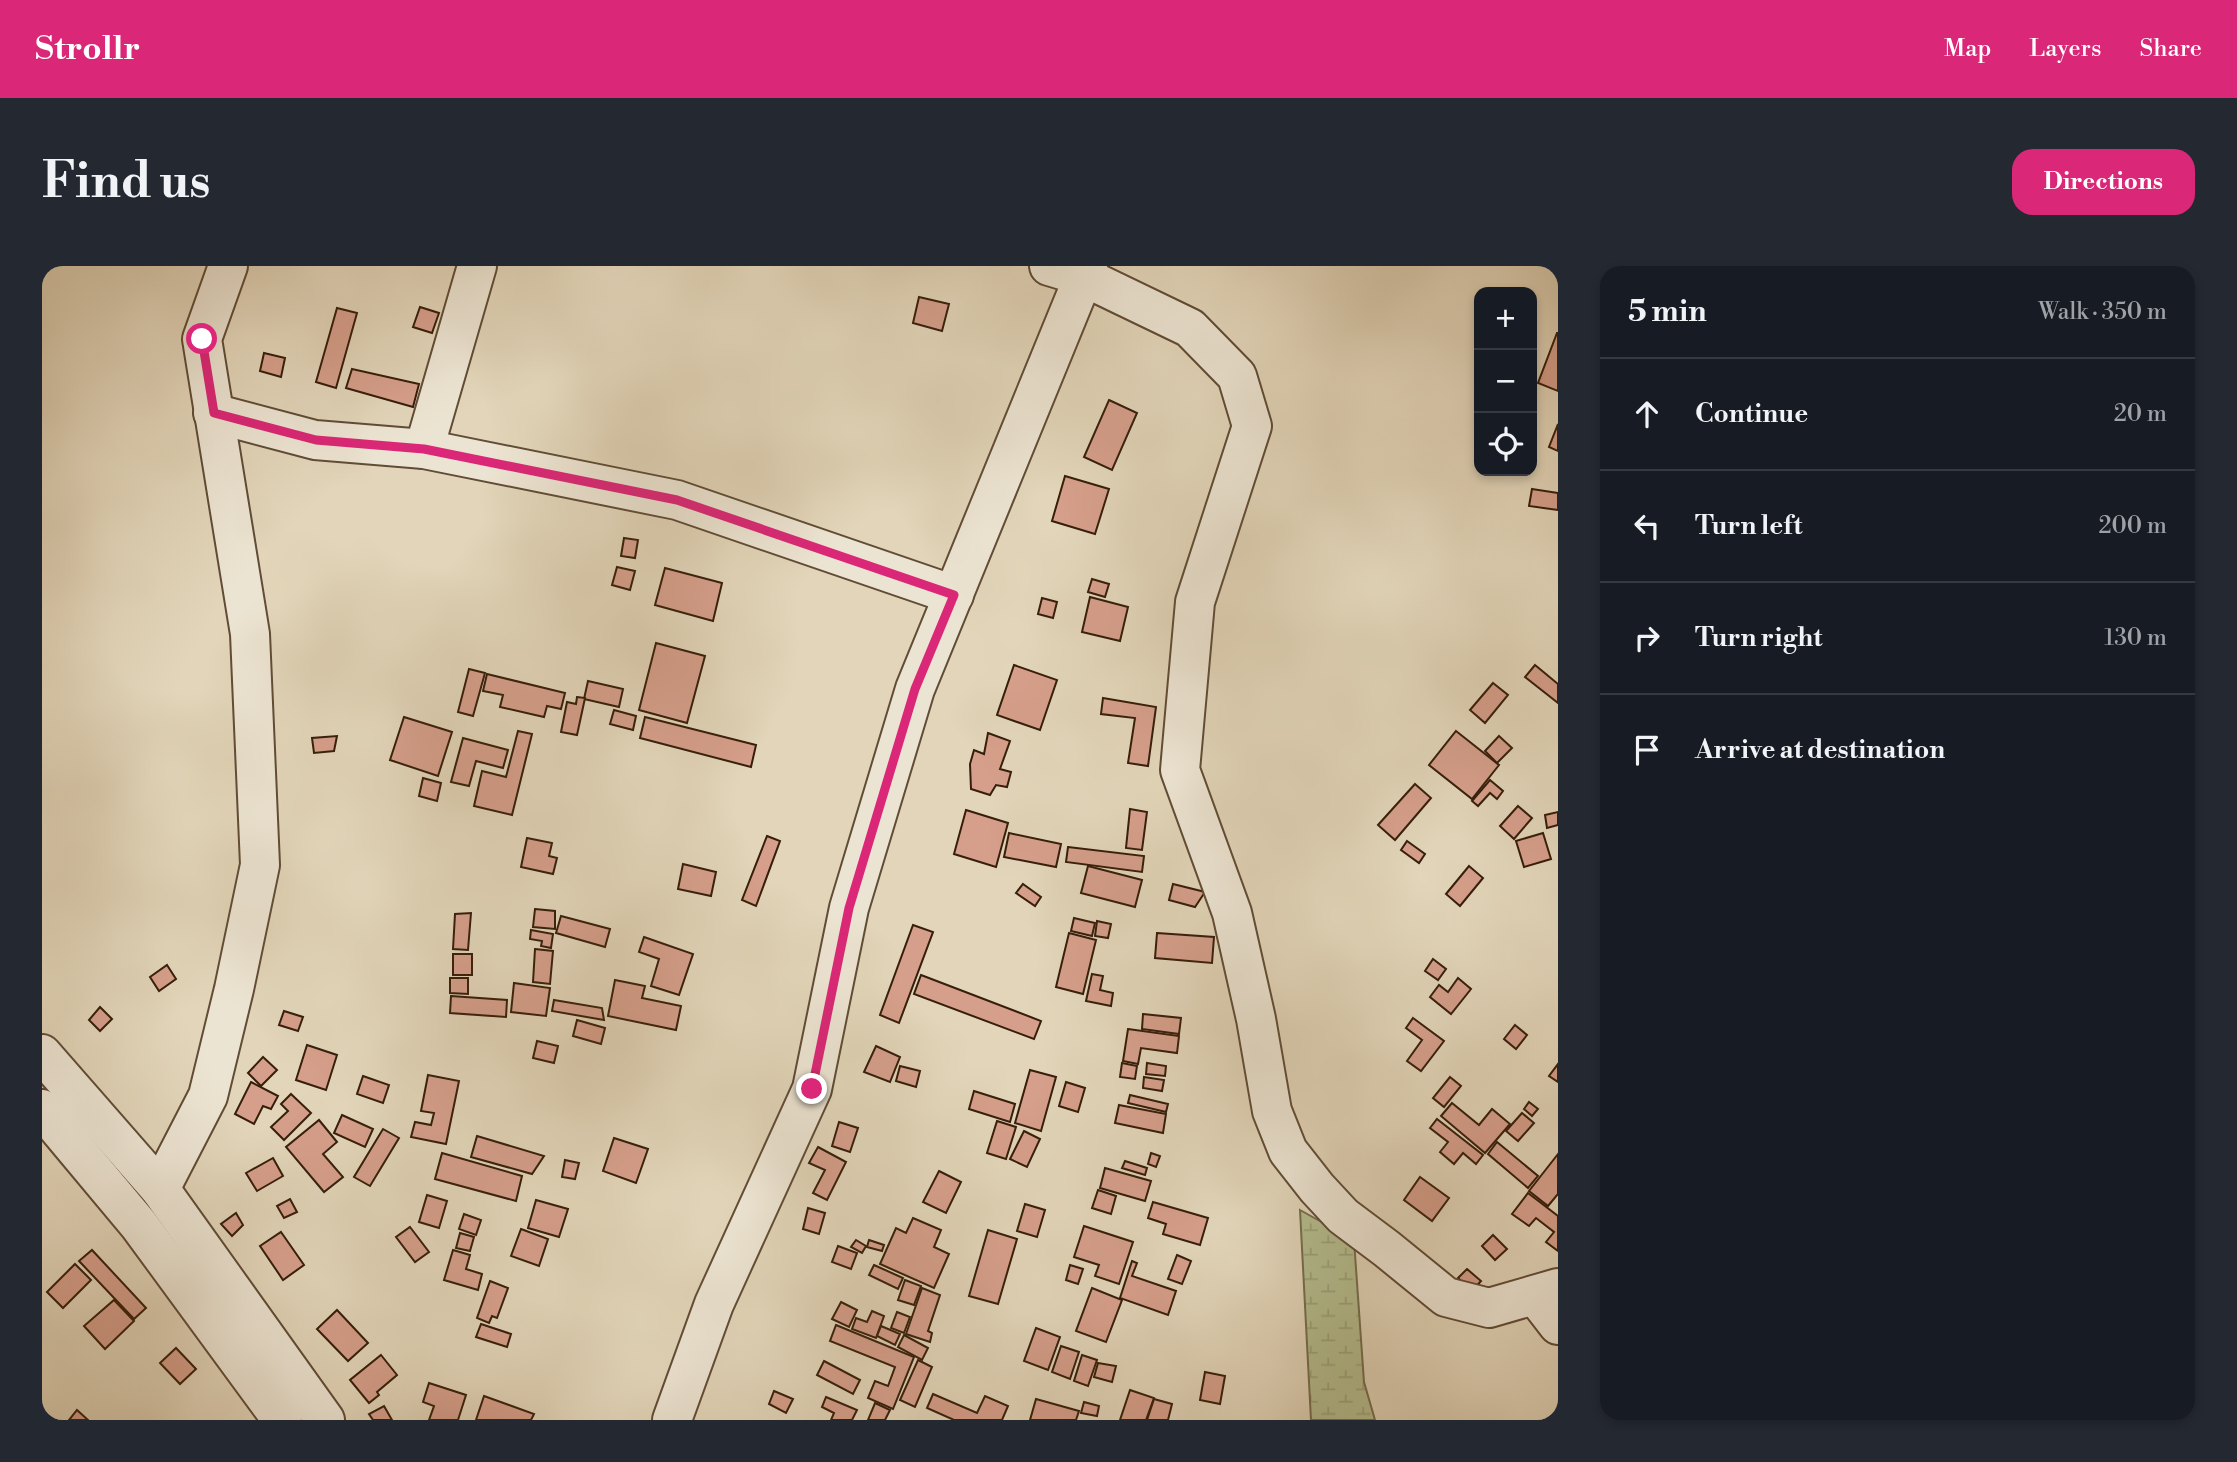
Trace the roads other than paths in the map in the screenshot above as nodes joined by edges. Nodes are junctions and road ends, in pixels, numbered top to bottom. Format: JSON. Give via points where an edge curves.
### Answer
{"nodes":[{"id":1,"x":228,"y":266,"type":"edge"},
{"id":2,"x":477,"y":266,"type":"edge"},
{"id":3,"x":1073,"y":269,"type":"edge"},
{"id":4,"x":214,"y":413,"type":"junction"},
{"id":5,"x":424,"y":449,"type":"junction"},
{"id":6,"x":954,"y":595,"type":"junction"},
{"id":7,"x":42,"y":1054,"type":"edge"},
{"id":8,"x":42,"y":1110,"type":"edge"},
{"id":9,"x":160,"y":1189,"type":"junction"},
{"id":10,"x":1546,"y":1291,"type":"edge"},
{"id":11,"x":1558,"y":1325,"type":"edge"},
{"id":12,"x":282,"y":1420,"type":"edge"},
{"id":13,"x":325,"y":1420,"type":"edge"},
{"id":14,"x":673,"y":1420,"type":"edge"}],
"edges":[{"from":1,"to":4,"type":"street","via":[[202,339]]},
{"from":2,"to":5,"type":"street"},
{"from":3,"to":6,"type":"street"},
{"from":3,"to":10,"type":"street","via":[[1190,328],[1237,376],[1252,426],[1195,602],[1180,769],[1232,913],[1272,1111],[1287,1150],[1343,1216],[1446,1297],[1489,1308]]},
{"from":4,"to":5,"type":"street","via":[[316,440]]},
{"from":4,"to":9,"type":"street","via":[[250,634],[260,865],[208,1096]]},
{"from":5,"to":6,"type":"street","via":[[677,500]]},
{"from":6,"to":14,"type":"street","via":[[915,689],[849,908],[812,1089],[714,1304]]},
{"from":7,"to":9,"type":"street"},
{"from":8,"to":12,"type":"street","via":[[139,1225]]},
{"from":9,"to":13,"type":"street"},
{"from":10,"to":11,"type":"street"}]}
